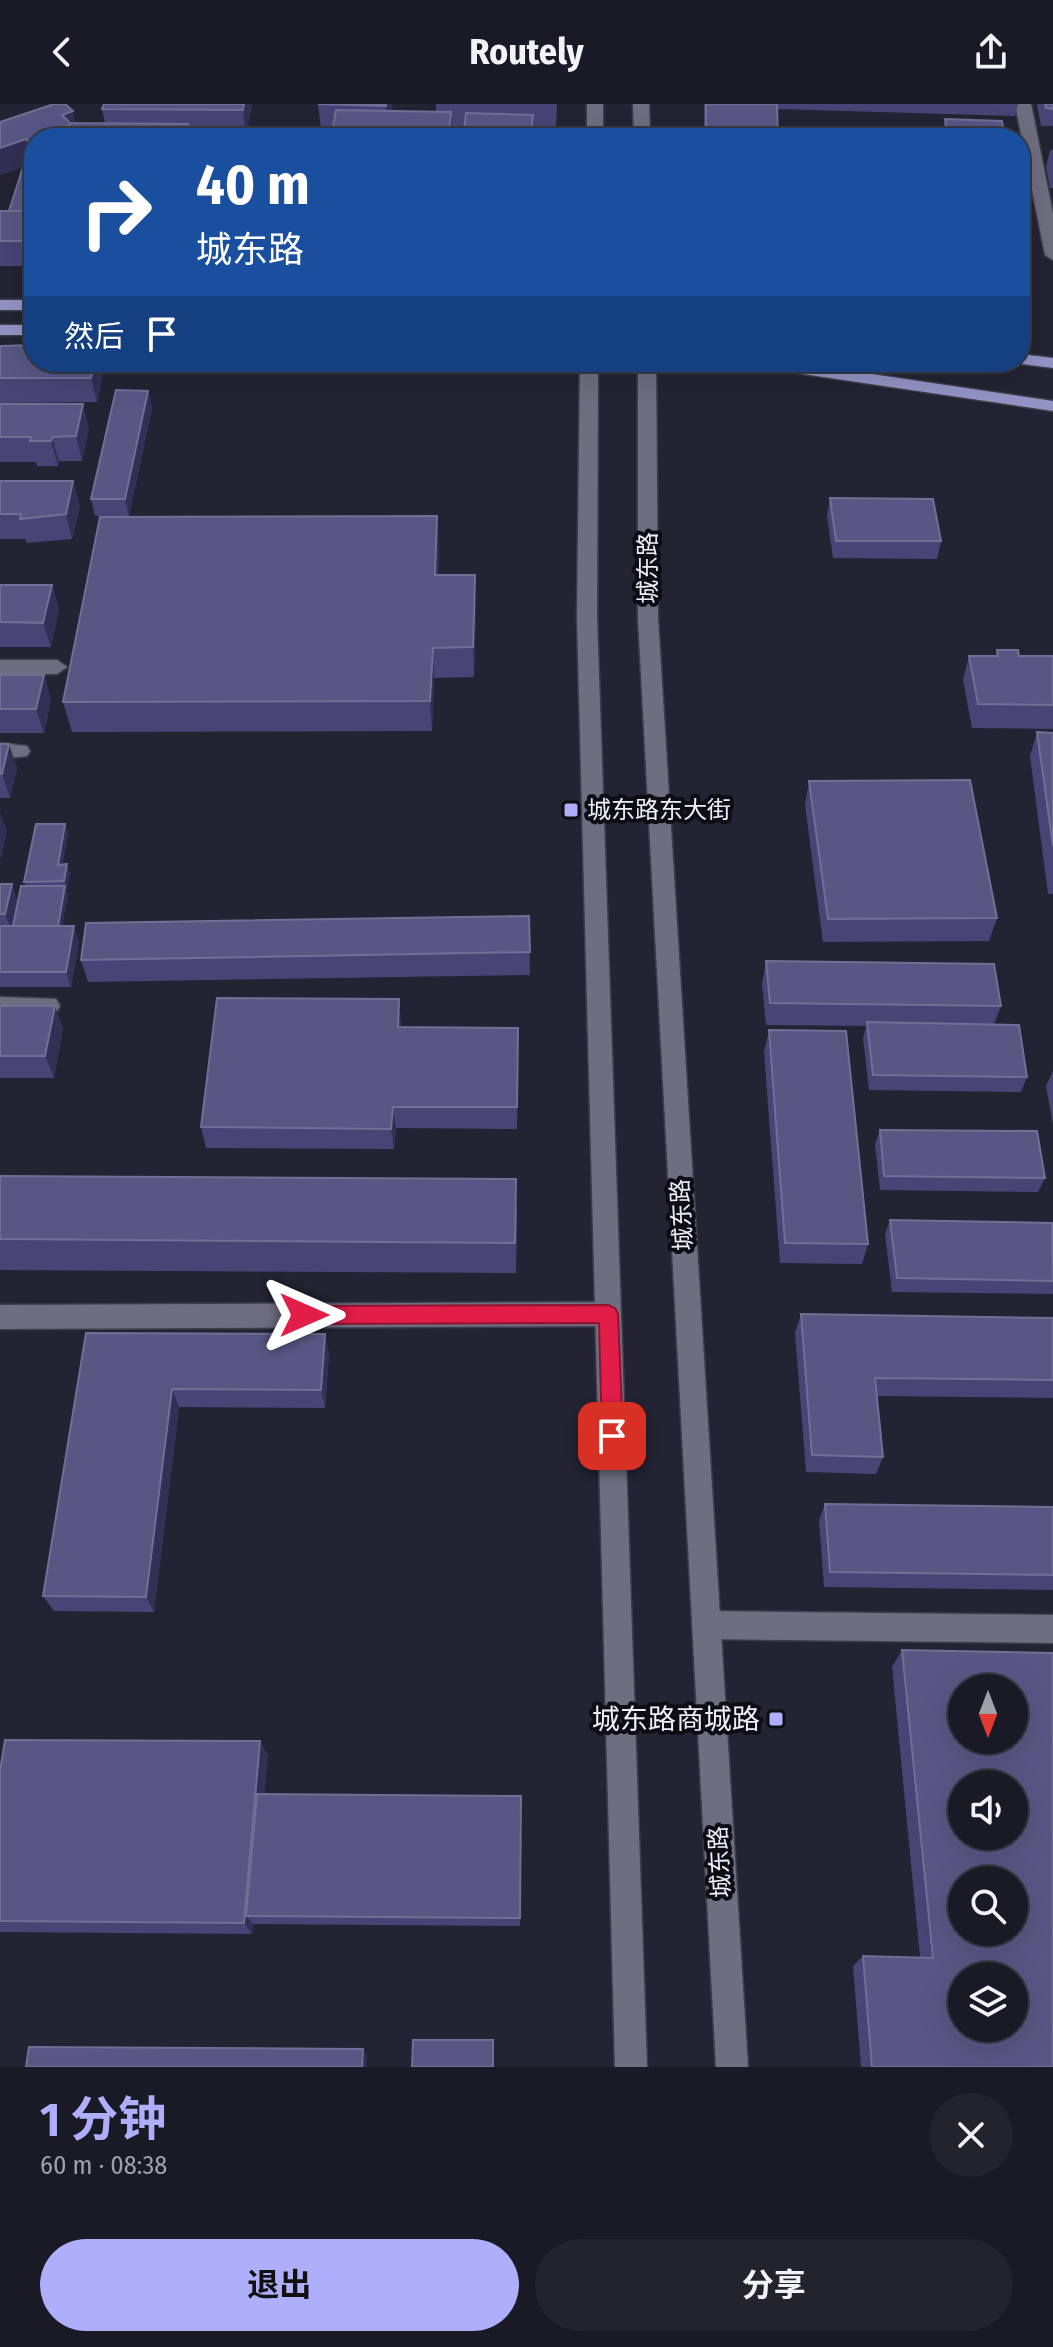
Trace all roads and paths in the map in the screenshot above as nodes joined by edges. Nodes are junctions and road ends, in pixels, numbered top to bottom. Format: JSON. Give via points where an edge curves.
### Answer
{"nodes":[{"id":1,"x":595,"y":104,"type":"edge"},
{"id":2,"x":641,"y":104,"type":"edge"},
{"id":3,"x":1023,"y":104,"type":"edge"},
{"id":4,"x":595,"y":128,"type":"edge"},
{"id":5,"x":642,"y":128,"type":"edge"},
{"id":6,"x":1028,"y":128,"type":"edge"},
{"id":7,"x":1030,"y":139,"type":"edge"},
{"id":8,"x":1053,"y":255,"type":"edge"},
{"id":9,"x":0,"y":305,"type":"edge"},
{"id":10,"x":24,"y":305,"type":"edge"},
{"id":11,"x":0,"y":330,"type":"edge"},
{"id":12,"x":24,"y":330,"type":"edge"},
{"id":13,"x":1030,"y":360,"type":"edge"},
{"id":14,"x":1053,"y":363,"type":"edge"},
{"id":15,"x":589,"y":372,"type":"edge"},
{"id":16,"x":647,"y":372,"type":"edge"},
{"id":17,"x":823,"y":372,"type":"edge"},
{"id":18,"x":1053,"y":406,"type":"edge"},
{"id":19,"x":0,"y":667,"type":"edge"},
{"id":20,"x":57,"y":667,"type":"dead end"},
{"id":21,"x":0,"y":1006,"type":"edge"},
{"id":22,"x":48,"y":1006,"type":"edge"},
{"id":23,"x":608,"y":1314,"type":"junction"},
{"id":24,"x":0,"y":1317,"type":"edge"},
{"id":25,"x":706,"y":1625,"type":"junction"},
{"id":26,"x":1053,"y":1629,"type":"edge"},
{"id":27,"x":631,"y":2067,"type":"edge"},
{"id":28,"x":732,"y":2067,"type":"edge"}],
"edges":[{"from":1,"to":4,"type":"main road"},
{"from":2,"to":5,"type":"main road"},
{"from":3,"to":6,"type":"main road"},
{"from":7,"to":8,"type":"main road"},
{"from":9,"to":10,"type":"main road"},
{"from":11,"to":12,"type":"main road"},
{"from":13,"to":14,"type":"main road"},
{"from":15,"to":23,"type":"main road","via":[[587,618]]},
{"from":16,"to":25,"type":"main road","name":"城东路","via":[[648,618]]},
{"from":17,"to":18,"type":"main road"},
{"from":19,"to":20,"type":"main road"},
{"from":21,"to":22,"type":"main road"},
{"from":23,"to":24,"type":"main road"},
{"from":23,"to":27,"type":"main road"},
{"from":25,"to":26,"type":"main road"},
{"from":25,"to":28,"type":"main road","name":"城东路"}]}
